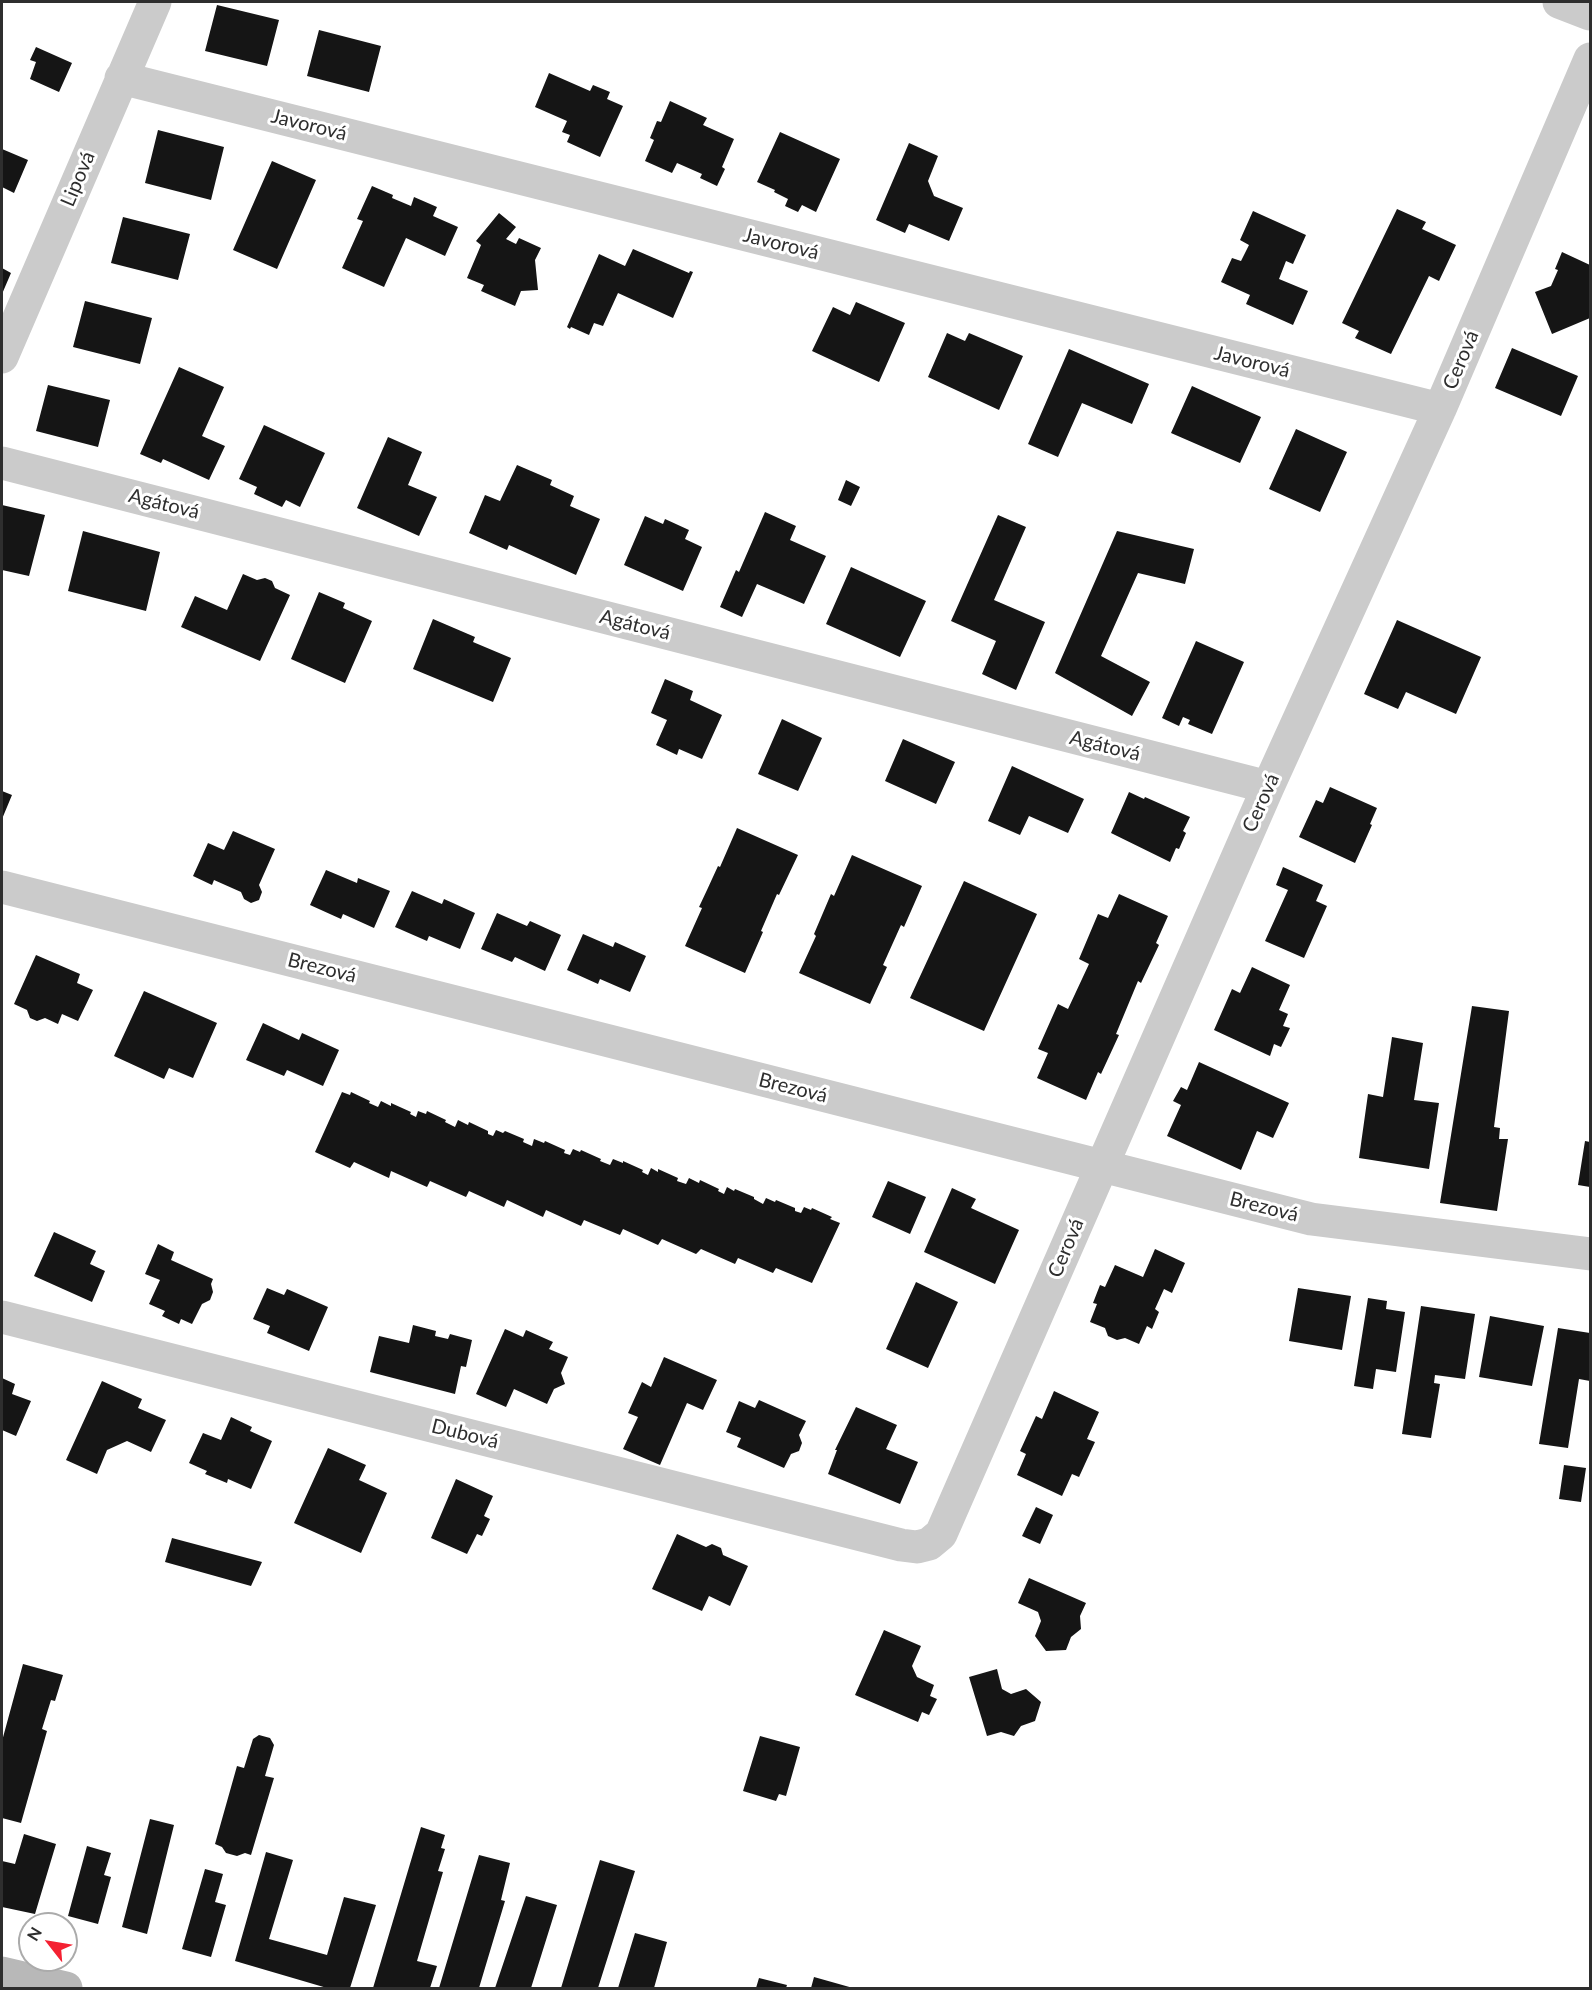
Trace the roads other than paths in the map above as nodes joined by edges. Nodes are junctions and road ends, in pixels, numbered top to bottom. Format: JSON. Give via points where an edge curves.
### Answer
{"nodes":[{"id":1,"x":155,"y":2,"type":"edge"},
{"id":2,"x":1559,"y":2,"type":"edge"},
{"id":3,"x":1590,"y":14,"type":"edge"},
{"id":4,"x":1590,"y":59,"type":"edge"},
{"id":5,"x":121,"y":78,"type":"junction"},
{"id":6,"x":2,"y":357,"type":"edge"},
{"id":7,"x":1440,"y":409,"type":"junction"},
{"id":8,"x":2,"y":463,"type":"edge"},
{"id":9,"x":1268,"y":788,"type":"junction"},
{"id":10,"x":2,"y":887,"type":"edge"},
{"id":11,"x":1101,"y":1166,"type":"junction"},
{"id":12,"x":1590,"y":1254,"type":"edge"},
{"id":13,"x":2,"y":1317,"type":"edge"},
{"id":14,"x":929,"y":1544,"type":"joint"},
{"id":15,"x":2,"y":1973,"type":"edge"},
{"id":16,"x":66,"y":1989,"type":"edge"}],
"edges":[{"from":1,"to":5,"type":"street","name":"Lipová"},
{"from":2,"to":3,"type":"street"},
{"from":4,"to":7,"type":"street","name":"Cerová"},
{"from":5,"to":6,"type":"street","name":"Lipová"},
{"from":5,"to":7,"type":"street","name":"Javorová"},
{"from":7,"to":9,"type":"street","name":"Cerová"},
{"from":8,"to":9,"type":"street","name":"Agátová"},
{"from":9,"to":11,"type":"street","name":"Cerová"},
{"from":10,"to":11,"type":"street","name":"Brezová"},
{"from":11,"to":12,"type":"street","name":"Brezová","via":[[1311,1219]]},
{"from":11,"to":14,"type":"street","name":"Cerová","via":[[942,1534]]},
{"from":13,"to":14,"type":"street","name":"Dubová","via":[[901,1545]]},
{"from":15,"to":16,"type":"main road"}]}
